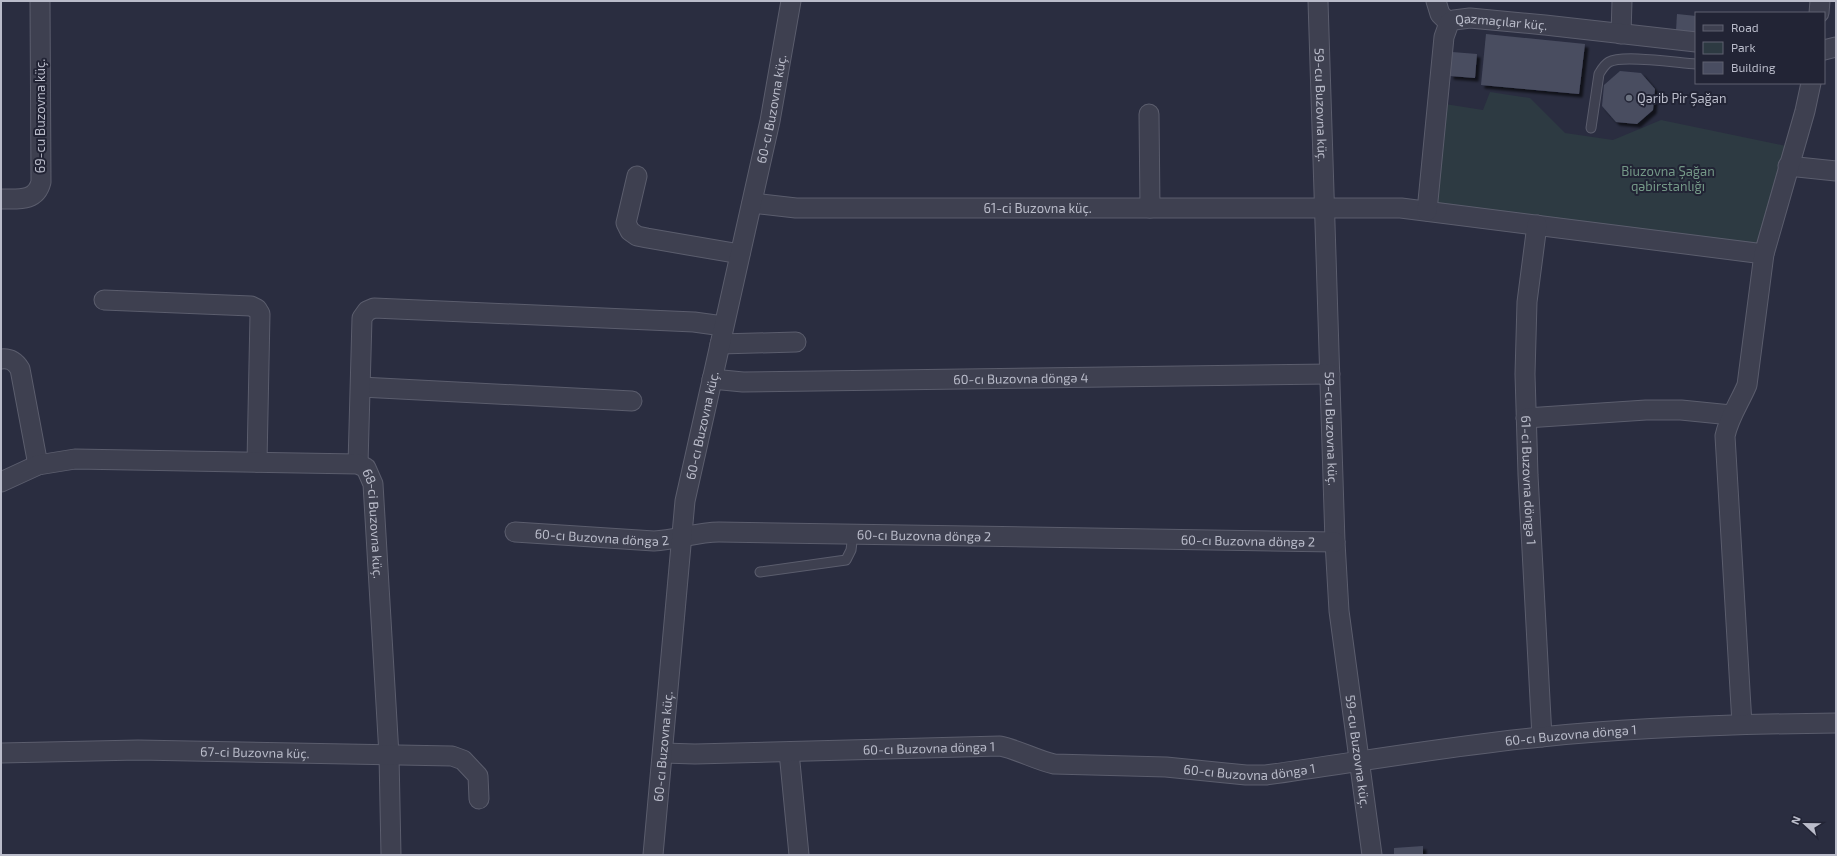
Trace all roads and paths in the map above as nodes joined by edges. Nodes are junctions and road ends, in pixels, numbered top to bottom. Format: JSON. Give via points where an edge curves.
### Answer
{"nodes":[{"id":1,"x":40,"y":1,"type":"edge"},
{"id":2,"x":792,"y":1,"type":"edge"},
{"id":3,"x":1318,"y":1,"type":"edge"},
{"id":4,"x":1436,"y":1,"type":"edge"},
{"id":5,"x":1622,"y":1,"type":"edge"},
{"id":6,"x":1820,"y":1,"type":"edge"},
{"id":7,"x":1819,"y":12,"type":"edge"},
{"id":8,"x":1449,"y":23,"type":"junction"},
{"id":9,"x":1621,"y":34,"type":"junction"},
{"id":10,"x":1695,"y":42,"type":"edge"},
{"id":11,"x":1836,"y":47,"type":"edge"},
{"id":12,"x":1825,"y":50,"type":"edge"},
{"id":13,"x":1695,"y":64,"type":"edge"},
{"id":14,"x":1811,"y":84,"type":"edge"},
{"id":15,"x":1148,"y":114,"type":"dead end"},
{"id":16,"x":1591,"y":128,"type":"dead end"},
{"id":17,"x":1788,"y":166,"type":"junction"},
{"id":18,"x":1836,"y":171,"type":"edge"},
{"id":19,"x":637,"y":176,"type":"dead end"},
{"id":20,"x":1,"y":199,"type":"edge"},
{"id":21,"x":752,"y":202,"type":"junction"},
{"id":22,"x":1150,"y":208,"type":"junction"},
{"id":23,"x":1324,"y":208,"type":"junction"},
{"id":24,"x":1427,"y":211,"type":"junction"},
{"id":25,"x":1537,"y":225,"type":"junction"},
{"id":26,"x":740,"y":254,"type":"junction"},
{"id":27,"x":1764,"y":254,"type":"junction"},
{"id":28,"x":104,"y":300,"type":"dead end"},
{"id":29,"x":722,"y":335,"type":"junction"},
{"id":30,"x":796,"y":342,"type":"dead end"},
{"id":31,"x":1,"y":359,"type":"edge"},
{"id":32,"x":1330,"y":374,"type":"junction"},
{"id":33,"x":712,"y":379,"type":"junction"},
{"id":34,"x":361,"y":387,"type":"junction"},
{"id":35,"x":632,"y":401,"type":"dead end"},
{"id":36,"x":1731,"y":416,"type":"junction"},
{"id":37,"x":1526,"y":418,"type":"junction"},
{"id":38,"x":257,"y":462,"type":"junction"},
{"id":39,"x":358,"y":464,"type":"junction"},
{"id":40,"x":38,"y":465,"type":"junction"},
{"id":41,"x":1,"y":482,"type":"edge"},
{"id":42,"x":515,"y":532,"type":"dead end"},
{"id":43,"x":853,"y":534,"type":"junction"},
{"id":44,"x":682,"y":538,"type":"junction"},
{"id":45,"x":1335,"y":542,"type":"junction"},
{"id":46,"x":760,"y":572,"type":"dead end"},
{"id":47,"x":1836,"y":723,"type":"edge"},
{"id":48,"x":1742,"y":724,"type":"junction"},
{"id":49,"x":1542,"y":737,"type":"junction"},
{"id":50,"x":789,"y":752,"type":"junction"},
{"id":51,"x":1,"y":753,"type":"edge"},
{"id":52,"x":663,"y":753,"type":"junction"},
{"id":53,"x":388,"y":754,"type":"junction"},
{"id":54,"x":1360,"y":762,"type":"junction"},
{"id":55,"x":479,"y":800,"type":"dead end"},
{"id":56,"x":391,"y":855,"type":"edge"},
{"id":57,"x":653,"y":855,"type":"edge"},
{"id":58,"x":799,"y":855,"type":"edge"},
{"id":59,"x":1372,"y":855,"type":"edge"}],
"edges":[{"from":1,"to":20,"type":"street","name":"69-cu Buzovna küç.","via":[[41,182],[38,191],[31,197]]},
{"from":2,"to":21,"type":"street","name":"60-cı Buzovna küç."},
{"from":3,"to":23,"type":"street","name":"59-cu Buzovna küç."},
{"from":4,"to":8,"type":"street","via":[[1440,14]]},
{"from":5,"to":9,"type":"street"},
{"from":6,"to":7,"type":"street"},
{"from":8,"to":9,"type":"street","name":"Qazmaçılar küç.","via":[[1470,18]]},
{"from":8,"to":24,"type":"street","name":"Qazmaçılar küç.","via":[[1444,37]]},
{"from":9,"to":10,"type":"street","name":"Qazmaçılar küç."},
{"from":11,"to":12,"type":"street"},
{"from":13,"to":16,"type":"lane","via":[[1632,59],[1610,61],[1599,74]]},
{"from":14,"to":17,"type":"street"},
{"from":15,"to":22,"type":"street"},
{"from":17,"to":18,"type":"street"},
{"from":17,"to":27,"type":"street"},
{"from":19,"to":26,"type":"street","via":[[626,223],[636,236]]},
{"from":21,"to":22,"type":"street","name":"61-ci Buzovna küç.","via":[[796,208]]},
{"from":21,"to":26,"type":"street","name":"60-cı Buzovna küç."},
{"from":22,"to":23,"type":"street","name":"61-ci Buzovna küç."},
{"from":23,"to":24,"type":"street","name":"61-ci Buzovna küç.","via":[[1401,208]]},
{"from":23,"to":32,"type":"street","name":"59-cu Buzovna küç."},
{"from":24,"to":25,"type":"street","name":"61-ci Buzovna küç."},
{"from":25,"to":27,"type":"street","name":"61-ci Buzovna küç."},
{"from":25,"to":37,"type":"street","name":"61-ci Buzovna döngə 1","via":[[1527,302],[1524,374]]},
{"from":26,"to":29,"type":"street","name":"60-cı Buzovna küç."},
{"from":27,"to":36,"type":"street","via":[[1747,385]]},
{"from":28,"to":38,"type":"street","via":[[251,306],[258,309],[260,314]]},
{"from":29,"to":30,"type":"street"},
{"from":29,"to":33,"type":"street","name":"60-cı Buzovna küç."},
{"from":29,"to":34,"type":"street","via":[[686,322],[374,308],[367,311],[362,318]]},
{"from":31,"to":40,"type":"street","via":[[10,360],[20,368]]},
{"from":32,"to":33,"type":"street","name":"60-cı Buzovna döngə 4","via":[[743,382]]},
{"from":32,"to":45,"type":"street","name":"59-cu Buzovna küç."},
{"from":33,"to":44,"type":"street","name":"60-cı Buzovna küç.","via":[[690,474]]},
{"from":34,"to":35,"type":"street"},
{"from":34,"to":39,"type":"street"},
{"from":36,"to":37,"type":"street","via":[[1681,410],[1646,410]]},
{"from":36,"to":48,"type":"street","via":[[1725,436]]},
{"from":37,"to":49,"type":"street","name":"61-ci Buzovna döngə 1"},
{"from":38,"to":39,"type":"street","name":"68-ci Buzovna küç."},
{"from":38,"to":40,"type":"street","name":"68-ci Buzovna küç.","via":[[105,458],[75,459]]},
{"from":39,"to":53,"type":"street","name":"68-ci Buzovna küç.","via":[[366,468],[374,484]]},
{"from":40,"to":41,"type":"street","name":"68-ci Buzovna küç."},
{"from":42,"to":44,"type":"street","name":"60-cı Buzovna döngə 2","via":[[654,542]]},
{"from":43,"to":44,"type":"street","name":"60-cı Buzovna döngə 2","via":[[707,532]]},
{"from":43,"to":45,"type":"street","name":"60-cı Buzovna döngə 2"},
{"from":43,"to":46,"type":"lane","via":[[851,550],[846,560]]},
{"from":44,"to":52,"type":"street","name":"60-cı Buzovna küç."},
{"from":45,"to":54,"type":"street","name":"59-cu Buzovna küç.","via":[[1339,611]]},
{"from":47,"to":48,"type":"street","name":"60-cı Buzovna döngə 1"},
{"from":48,"to":49,"type":"street","name":"60-cı Buzovna döngə 1"},
{"from":49,"to":54,"type":"street","name":"60-cı Buzovna döngə 1","via":[[1444,748]]},
{"from":50,"to":52,"type":"street","name":"60-cı Buzovna döngə 1"},
{"from":50,"to":54,"type":"street","name":"60-cı Buzovna döngə 1","via":[[1000,746],[1054,764],[1166,767],[1246,775],[1266,775]]},
{"from":50,"to":58,"type":"street"},
{"from":51,"to":53,"type":"street","name":"67-ci Buzovna küç.","via":[[138,750]]},
{"from":52,"to":57,"type":"street","name":"60-cı Buzovna küç."},
{"from":53,"to":55,"type":"street","name":"67-ci Buzovna küç.","via":[[452,756],[463,760],[478,776]]},
{"from":53,"to":56,"type":"street","name":"68-ci Buzovna küç."},
{"from":54,"to":59,"type":"street","name":"59-cu Buzovna küç."}]}
